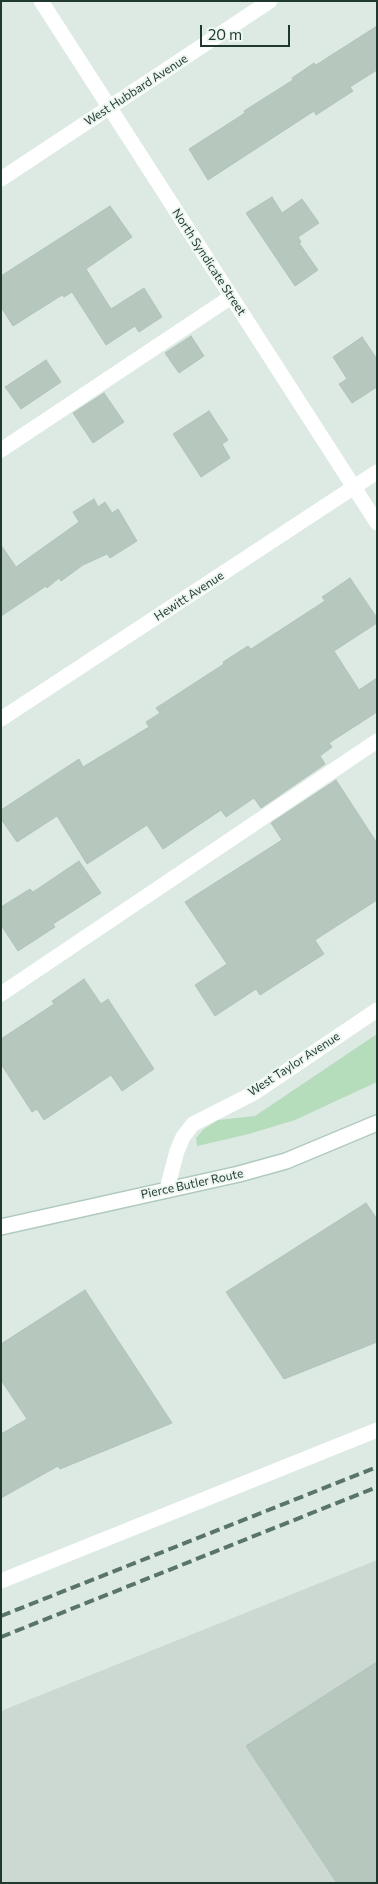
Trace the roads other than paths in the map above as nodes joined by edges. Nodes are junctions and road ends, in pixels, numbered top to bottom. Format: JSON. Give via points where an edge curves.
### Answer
{"nodes":[{"id":1,"x":41,"y":1,"type":"edge"},
{"id":2,"x":270,"y":1,"type":"edge"},
{"id":3,"x":110,"y":107,"type":"junction"},
{"id":4,"x":1,"y":179,"type":"edge"},
{"id":5,"x":231,"y":297,"type":"junction"},
{"id":6,"x":1,"y":450,"type":"edge"},
{"id":7,"x":377,"y":472,"type":"edge"},
{"id":8,"x":354,"y":487,"type":"junction"},
{"id":9,"x":377,"y":523,"type":"edge"},
{"id":10,"x":1,"y":720,"type":"edge"},
{"id":11,"x":377,"y":741,"type":"edge"},
{"id":12,"x":1,"y":994,"type":"edge"},
{"id":13,"x":377,"y":1010,"type":"edge"},
{"id":14,"x":377,"y":1123,"type":"edge"},
{"id":15,"x":167,"y":1189,"type":"junction"},
{"id":16,"x":1,"y":1227,"type":"edge"},
{"id":17,"x":377,"y":1430,"type":"edge"},
{"id":18,"x":1,"y":1581,"type":"edge"}],
"edges":[{"from":1,"to":3,"type":"street","name":"North Syndicate Street"},
{"from":2,"to":3,"type":"street","name":"West Hubbard Avenue"},
{"from":3,"to":4,"type":"street","name":"West Hubbard Avenue"},
{"from":3,"to":5,"type":"street","name":"North Syndicate Street"},
{"from":5,"to":6,"type":"street"},
{"from":5,"to":8,"type":"street","name":"North Syndicate Street"},
{"from":7,"to":8,"type":"street","name":"Hewitt Avenue"},
{"from":8,"to":9,"type":"street","name":"North Syndicate Street"},
{"from":8,"to":10,"type":"street","name":"Hewitt Avenue"},
{"from":11,"to":12,"type":"street"},
{"from":13,"to":15,"type":"street","name":"West Taylor Avenue","via":[[254,1092],[194,1124],[182,1137]]},
{"from":14,"to":15,"type":"street","name":"Pierce Butler Route","via":[[286,1161]]},
{"from":15,"to":16,"type":"street","name":"Pierce Butler Route"},
{"from":17,"to":18,"type":"street"}]}
